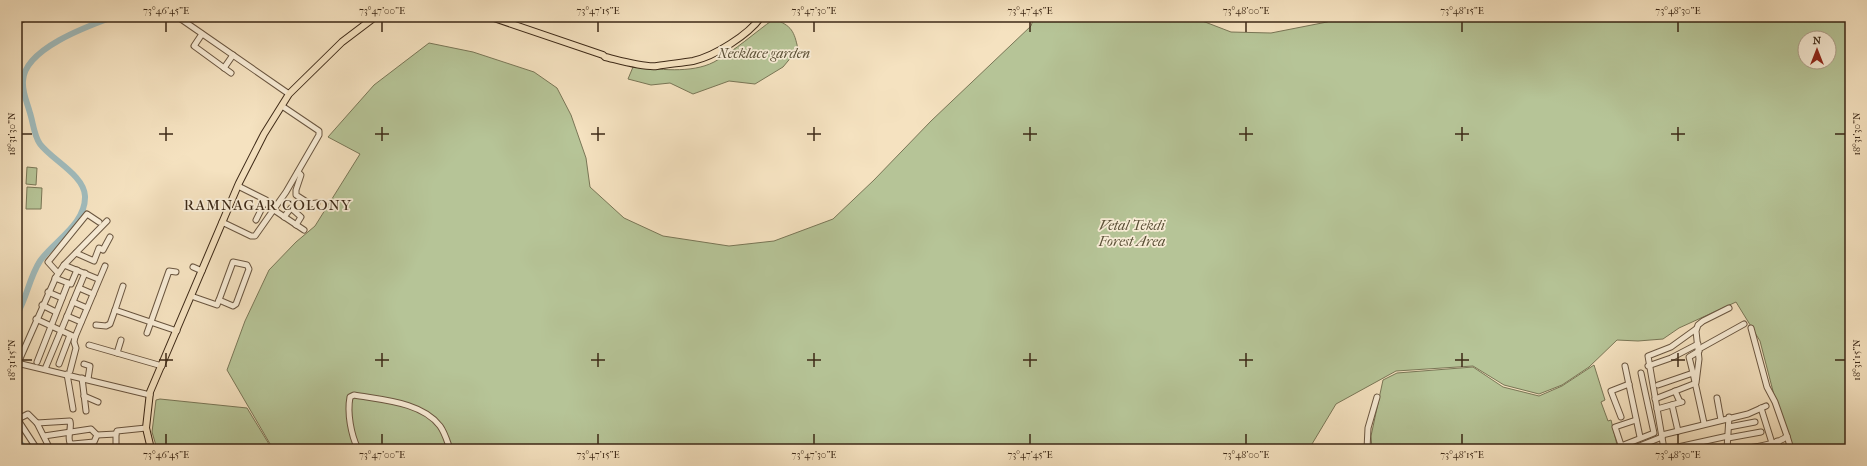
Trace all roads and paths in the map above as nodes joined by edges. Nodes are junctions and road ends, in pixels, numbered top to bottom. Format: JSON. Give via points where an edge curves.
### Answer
{"nodes":[{"id":1,"x":27,"y":17,"type":"edge"},
{"id":2,"x":178,"y":17,"type":"edge"},
{"id":3,"x":375,"y":17,"type":"edge"},
{"id":4,"x":491,"y":17,"type":"edge"},
{"id":5,"x":762,"y":17,"type":"edge"},
{"id":6,"x":17,"y":22,"type":"edge"},
{"id":7,"x":202,"y":34,"type":"junction"},
{"id":8,"x":233,"y":55,"type":"junction"},
{"id":9,"x":224,"y":68,"type":"junction"},
{"id":10,"x":231,"y":73,"type":"dead end"},
{"id":11,"x":289,"y":94,"type":"junction"},
{"id":12,"x":282,"y":106,"type":"junction"},
{"id":13,"x":298,"y":172,"type":"junction"},
{"id":14,"x":238,"y":186,"type":"junction"},
{"id":15,"x":317,"y":203,"type":"dead end"},
{"id":16,"x":274,"y":210,"type":"junction"},
{"id":17,"x":284,"y":217,"type":"junction"},
{"id":18,"x":256,"y":220,"type":"dead end"},
{"id":19,"x":107,"y":221,"type":"dead end"},
{"id":20,"x":99,"y":222,"type":"dead end"},
{"id":21,"x":222,"y":222,"type":"junction"},
{"id":22,"x":296,"y":225,"type":"junction"},
{"id":23,"x":304,"y":230,"type":"dead end"},
{"id":24,"x":110,"y":237,"type":"dead end"},
{"id":25,"x":76,"y":253,"type":"junction"},
{"id":26,"x":64,"y":266,"type":"junction"},
{"id":27,"x":105,"y":266,"type":"dead end"},
{"id":28,"x":193,"y":267,"type":"dead end"},
{"id":29,"x":77,"y":270,"type":"junction"},
{"id":30,"x":202,"y":271,"type":"junction"},
{"id":31,"x":176,"y":272,"type":"dead end"},
{"id":32,"x":85,"y":273,"type":"junction"},
{"id":33,"x":57,"y":276,"type":"junction"},
{"id":34,"x":98,"y":279,"type":"junction"},
{"id":35,"x":68,"y":283,"type":"junction"},
{"id":36,"x":123,"y":286,"type":"dead end"},
{"id":37,"x":79,"y":288,"type":"junction"},
{"id":38,"x":48,"y":292,"type":"junction"},
{"id":39,"x":93,"y":294,"type":"junction"},
{"id":40,"x":191,"y":296,"type":"junction"},
{"id":41,"x":62,"y":298,"type":"junction"},
{"id":42,"x":219,"y":300,"type":"junction"},
{"id":43,"x":73,"y":302,"type":"junction"},
{"id":44,"x":42,"y":306,"type":"junction"},
{"id":45,"x":87,"y":308,"type":"junction"},
{"id":46,"x":1729,"y":308,"type":"dead end"},
{"id":47,"x":115,"y":310,"type":"junction"},
{"id":48,"x":56,"y":312,"type":"junction"},
{"id":49,"x":67,"y":316,"type":"junction"},
{"id":50,"x":36,"y":319,"type":"junction"},
{"id":51,"x":81,"y":322,"type":"junction"},
{"id":52,"x":151,"y":323,"type":"junction"},
{"id":53,"x":1744,"y":324,"type":"dead end"},
{"id":54,"x":96,"y":325,"type":"dead end"},
{"id":55,"x":50,"y":327,"type":"junction"},
{"id":56,"x":1751,"y":328,"type":"dead end"},
{"id":57,"x":1696,"y":329,"type":"junction"},
{"id":58,"x":177,"y":331,"type":"junction"},
{"id":59,"x":61,"y":332,"type":"junction"},
{"id":60,"x":147,"y":334,"type":"dead end"},
{"id":61,"x":72,"y":336,"type":"junction"},
{"id":62,"x":121,"y":340,"type":"dead end"},
{"id":63,"x":89,"y":345,"type":"dead end"},
{"id":64,"x":1699,"y":348,"type":"junction"},
{"id":65,"x":117,"y":353,"type":"junction"},
{"id":66,"x":37,"y":362,"type":"dead end"},
{"id":67,"x":17,"y":363,"type":"edge"},
{"id":68,"x":59,"y":364,"type":"dead end"},
{"id":69,"x":84,"y":364,"type":"dead end"},
{"id":70,"x":162,"y":366,"type":"junction"},
{"id":71,"x":1625,"y":366,"type":"dead end"},
{"id":72,"x":1648,"y":366,"type":"junction"},
{"id":73,"x":44,"y":369,"type":"junction"},
{"id":74,"x":1641,"y":373,"type":"dead end"},
{"id":75,"x":1693,"y":373,"type":"junction"},
{"id":76,"x":69,"y":374,"type":"junction"},
{"id":77,"x":87,"y":380,"type":"junction"},
{"id":78,"x":1696,"y":383,"type":"junction"},
{"id":79,"x":1629,"y":384,"type":"junction"},
{"id":80,"x":1658,"y":385,"type":"dead end"},
{"id":81,"x":1675,"y":391,"type":"junction"},
{"id":82,"x":150,"y":395,"type":"junction"},
{"id":83,"x":84,"y":396,"type":"junction"},
{"id":84,"x":1377,"y":397,"type":"dead end"},
{"id":85,"x":1717,"y":398,"type":"dead end"},
{"id":86,"x":1655,"y":399,"type":"junction"},
{"id":87,"x":98,"y":402,"type":"dead end"},
{"id":88,"x":1672,"y":404,"type":"junction"},
{"id":89,"x":73,"y":409,"type":"dead end"},
{"id":90,"x":1657,"y":409,"type":"junction"},
{"id":91,"x":86,"y":411,"type":"dead end"},
{"id":92,"x":1621,"y":417,"type":"dead end"},
{"id":93,"x":1729,"y":417,"type":"junction"},
{"id":94,"x":1636,"y":420,"type":"junction"},
{"id":95,"x":1721,"y":420,"type":"junction"},
{"id":96,"x":1755,"y":422,"type":"dead end"},
{"id":97,"x":37,"y":423,"type":"junction"},
{"id":98,"x":1704,"y":423,"type":"junction"},
{"id":99,"x":146,"y":428,"type":"junction"},
{"id":100,"x":1729,"y":428,"type":"junction"},
{"id":101,"x":1678,"y":431,"type":"junction"},
{"id":102,"x":69,"y":432,"type":"junction"},
{"id":103,"x":1761,"y":432,"type":"dead end"},
{"id":104,"x":116,"y":434,"type":"junction"},
{"id":105,"x":97,"y":435,"type":"junction"},
{"id":106,"x":44,"y":436,"type":"junction"},
{"id":107,"x":1662,"y":436,"type":"junction"},
{"id":108,"x":1787,"y":436,"type":"junction"},
{"id":109,"x":1640,"y":437,"type":"junction"},
{"id":110,"x":1728,"y":437,"type":"junction"},
{"id":111,"x":1775,"y":442,"type":"junction"},
{"id":112,"x":1622,"y":448,"type":"edge"},
{"id":113,"x":37,"y":449,"type":"edge"},
{"id":114,"x":50,"y":449,"type":"edge"},
{"id":115,"x":116,"y":449,"type":"edge"},
{"id":116,"x":151,"y":449,"type":"edge"},
{"id":117,"x":358,"y":449,"type":"edge"},
{"id":118,"x":450,"y":449,"type":"edge"},
{"id":119,"x":1367,"y":449,"type":"edge"},
{"id":120,"x":1632,"y":449,"type":"edge"},
{"id":121,"x":1664,"y":449,"type":"edge"},
{"id":122,"x":1668,"y":449,"type":"edge"},
{"id":123,"x":1727,"y":449,"type":"edge"},
{"id":124,"x":1743,"y":449,"type":"edge"},
{"id":125,"x":1780,"y":449,"type":"edge"},
{"id":126,"x":1791,"y":449,"type":"edge"}],
"edges":[{"from":1,"to":6,"type":"street"},
{"from":2,"to":7,"type":"street"},
{"from":3,"to":11,"type":"main road","via":[[342,42]]},
{"from":4,"to":5,"type":"main road","via":[[603,55],[660,65],[693,61],[708,56],[751,29]]},
{"from":7,"to":8,"type":"street"},
{"from":7,"to":9,"type":"street","via":[[194,46]]},
{"from":8,"to":9,"type":"street"},
{"from":8,"to":11,"type":"street"},
{"from":9,"to":10,"type":"street"},
{"from":11,"to":12,"type":"main road"},
{"from":12,"to":13,"type":"street","via":[[320,133]]},
{"from":12,"to":14,"type":"main road","via":[[255,149]]},
{"from":13,"to":15,"type":"street","via":[[301,175],[295,193],[312,205]]},
{"from":13,"to":16,"type":"street"},
{"from":14,"to":18,"type":"street","via":[[266,200]]},
{"from":14,"to":21,"type":"main road"},
{"from":16,"to":17,"type":"street"},
{"from":16,"to":21,"type":"street","via":[[254,236]]},
{"from":17,"to":22,"type":"street"},
{"from":17,"to":22,"type":"street","via":[[291,208],[301,217]]},
{"from":19,"to":25,"type":"street"},
{"from":20,"to":33,"type":"street","via":[[87,214],[48,262]]},
{"from":21,"to":30,"type":"main road"},
{"from":22,"to":23,"type":"street"},
{"from":24,"to":25,"type":"street","via":[[104,250],[99,248],[94,260]]},
{"from":25,"to":26,"type":"street"},
{"from":26,"to":29,"type":"street"},
{"from":26,"to":33,"type":"street"},
{"from":27,"to":34,"type":"street"},
{"from":28,"to":30,"type":"street"},
{"from":29,"to":32,"type":"street"},
{"from":29,"to":35,"type":"street","via":[[71,284]]},
{"from":30,"to":40,"type":"main road"},
{"from":31,"to":52,"type":"street","via":[[169,271]]},
{"from":32,"to":34,"type":"street"},
{"from":32,"to":37,"type":"street"},
{"from":33,"to":35,"type":"street"},
{"from":33,"to":38,"type":"street"},
{"from":34,"to":39,"type":"street"},
{"from":35,"to":41,"type":"street"},
{"from":36,"to":47,"type":"street"},
{"from":37,"to":39,"type":"street"},
{"from":37,"to":43,"type":"street"},
{"from":38,"to":41,"type":"street"},
{"from":38,"to":44,"type":"street"},
{"from":39,"to":45,"type":"street"},
{"from":40,"to":42,"type":"street","via":[[217,305]]},
{"from":40,"to":58,"type":"main road"},
{"from":41,"to":48,"type":"street"},
{"from":42,"to":42,"type":"street","via":[[235,306],[249,269],[247,265],[232,262]]},
{"from":43,"to":45,"type":"street"},
{"from":43,"to":49,"type":"street"},
{"from":44,"to":48,"type":"street"},
{"from":44,"to":50,"type":"street"},
{"from":45,"to":51,"type":"street"},
{"from":46,"to":57,"type":"street","via":[[1703,320]]},
{"from":47,"to":52,"type":"street"},
{"from":47,"to":54,"type":"street","via":[[110,324]]},
{"from":48,"to":55,"type":"street"},
{"from":49,"to":51,"type":"street"},
{"from":49,"to":59,"type":"street"},
{"from":50,"to":55,"type":"street"},
{"from":50,"to":67,"type":"street"},
{"from":51,"to":61,"type":"street"},
{"from":52,"to":58,"type":"street"},
{"from":52,"to":60,"type":"street"},
{"from":53,"to":64,"type":"street"},
{"from":55,"to":59,"type":"street"},
{"from":55,"to":66,"type":"street"},
{"from":56,"to":108,"type":"street","via":[[1767,387]]},
{"from":57,"to":64,"type":"street"},
{"from":57,"to":72,"type":"street","via":[[1671,347],[1648,356]]},
{"from":58,"to":70,"type":"main road"},
{"from":59,"to":61,"type":"street"},
{"from":59,"to":73,"type":"street"},
{"from":61,"to":68,"type":"street"},
{"from":61,"to":76,"type":"street","via":[[76,348]]},
{"from":62,"to":65,"type":"street"},
{"from":63,"to":65,"type":"street"},
{"from":64,"to":72,"type":"street"},
{"from":64,"to":75,"type":"street","via":[[1689,357]]},
{"from":64,"to":78,"type":"street"},
{"from":65,"to":70,"type":"street"},
{"from":67,"to":73,"type":"street"},
{"from":69,"to":77,"type":"street","via":[[90,366]]},
{"from":70,"to":82,"type":"main road"},
{"from":71,"to":79,"type":"street"},
{"from":72,"to":86,"type":"street"},
{"from":73,"to":76,"type":"street"},
{"from":74,"to":109,"type":"street","via":[[1654,433]]},
{"from":75,"to":78,"type":"street"},
{"from":75,"to":80,"type":"street"},
{"from":76,"to":77,"type":"street","via":[[72,378]]},
{"from":76,"to":89,"type":"street"},
{"from":77,"to":82,"type":"street"},
{"from":77,"to":83,"type":"street"},
{"from":78,"to":81,"type":"street"},
{"from":78,"to":98,"type":"street"},
{"from":79,"to":92,"type":"street","via":[[1611,391]]},
{"from":79,"to":94,"type":"street"},
{"from":81,"to":86,"type":"street"},
{"from":81,"to":88,"type":"street","via":[[1681,402]]},
{"from":82,"to":99,"type":"main road"},
{"from":83,"to":87,"type":"street"},
{"from":83,"to":91,"type":"street"},
{"from":84,"to":119,"type":"street","via":[[1368,428]]},
{"from":85,"to":95,"type":"street"},
{"from":86,"to":90,"type":"street"},
{"from":88,"to":90,"type":"street"},
{"from":88,"to":101,"type":"street"},
{"from":90,"to":107,"type":"street"},
{"from":93,"to":95,"type":"street"},
{"from":93,"to":100,"type":"street"},
{"from":93,"to":111,"type":"street","via":[[1748,414],[1764,407]]},
{"from":94,"to":109,"type":"street"},
{"from":94,"to":112,"type":"street","via":[[1615,427]]},
{"from":95,"to":98,"type":"street"},
{"from":96,"to":100,"type":"street"},
{"from":97,"to":102,"type":"street","via":[[69,420]]},
{"from":97,"to":106,"type":"street"},
{"from":97,"to":113,"type":"street","via":[[29,414],[18,419]]},
{"from":98,"to":101,"type":"street"},
{"from":99,"to":104,"type":"street","via":[[117,431]]},
{"from":99,"to":116,"type":"main road"},
{"from":100,"to":110,"type":"street"},
{"from":101,"to":107,"type":"street"},
{"from":102,"to":105,"type":"street","via":[[91,430]]},
{"from":102,"to":105,"type":"street","via":[[68,438],[73,444],[94,442]]},
{"from":102,"to":106,"type":"street"},
{"from":103,"to":110,"type":"street"},
{"from":104,"to":105,"type":"street"},
{"from":104,"to":115,"type":"street"},
{"from":106,"to":114,"type":"street"},
{"from":107,"to":120,"type":"street"},
{"from":107,"to":121,"type":"street"},
{"from":108,"to":111,"type":"street"},
{"from":108,"to":126,"type":"street"},
{"from":109,"to":112,"type":"street"},
{"from":110,"to":122,"type":"street"},
{"from":110,"to":123,"type":"street"},
{"from":111,"to":124,"type":"street"},
{"from":111,"to":125,"type":"street"},
{"from":117,"to":118,"type":"street","via":[[349,411],[350,397],[354,395],[420,410],[440,427]]}]}
